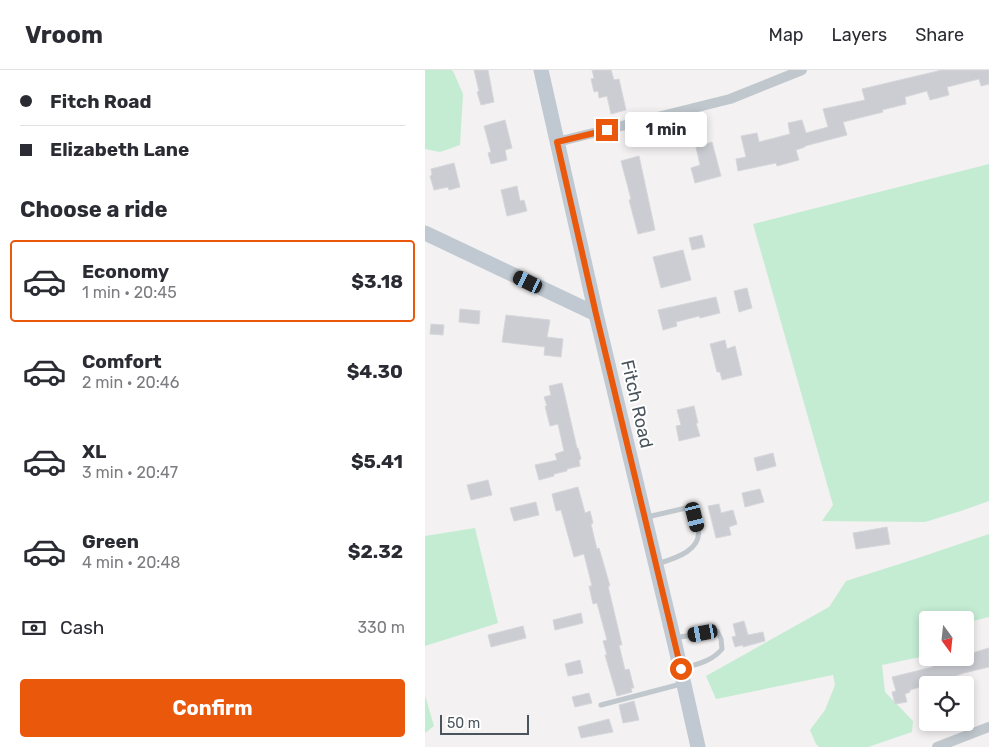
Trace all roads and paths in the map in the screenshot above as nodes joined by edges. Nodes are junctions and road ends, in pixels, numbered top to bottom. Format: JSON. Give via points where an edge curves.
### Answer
{"nodes":[{"id":1,"x":541,"y":70,"type":"edge"},
{"id":2,"x":802,"y":70,"type":"edge"},
{"id":3,"x":557,"y":142,"type":"junction"},
{"id":4,"x":425,"y":232,"type":"edge"},
{"id":5,"x":596,"y":314,"type":"junction"},
{"id":6,"x":645,"y":517,"type":"junction"},
{"id":7,"x":656,"y":564,"type":"junction"},
{"id":8,"x":673,"y":638,"type":"junction"},
{"id":9,"x":682,"y":676,"type":"junction"},
{"id":10,"x":601,"y":705,"type":"dead end"},
{"id":11,"x":989,"y":727,"type":"edge"},
{"id":12,"x":698,"y":747,"type":"edge"},
{"id":13,"x":937,"y":747,"type":"edge"}],
"edges":[{"from":1,"to":3,"type":"street","name":"Fitch Road"},
{"from":2,"to":3,"type":"street","via":[[731,99]]},
{"from":3,"to":5,"type":"street","name":"Fitch Road"},
{"from":4,"to":5,"type":"street"},
{"from":5,"to":6,"type":"street","name":"Fitch Road"},
{"from":6,"to":7,"type":"street","name":"Fitch Road"},
{"from":6,"to":7,"type":"lane","via":[[686,508],[695,517],[699,533],[696,543],[686,552]]},
{"from":7,"to":8,"type":"street","name":"Fitch Road"},
{"from":8,"to":9,"type":"street","name":"Fitch Road"},
{"from":8,"to":9,"type":"lane","via":[[717,631],[721,639],[722,649],[716,656]]},
{"from":9,"to":10,"type":"lane"},
{"from":9,"to":12,"type":"street","name":"Fitch Road"},
{"from":11,"to":13,"type":"street"}]}
